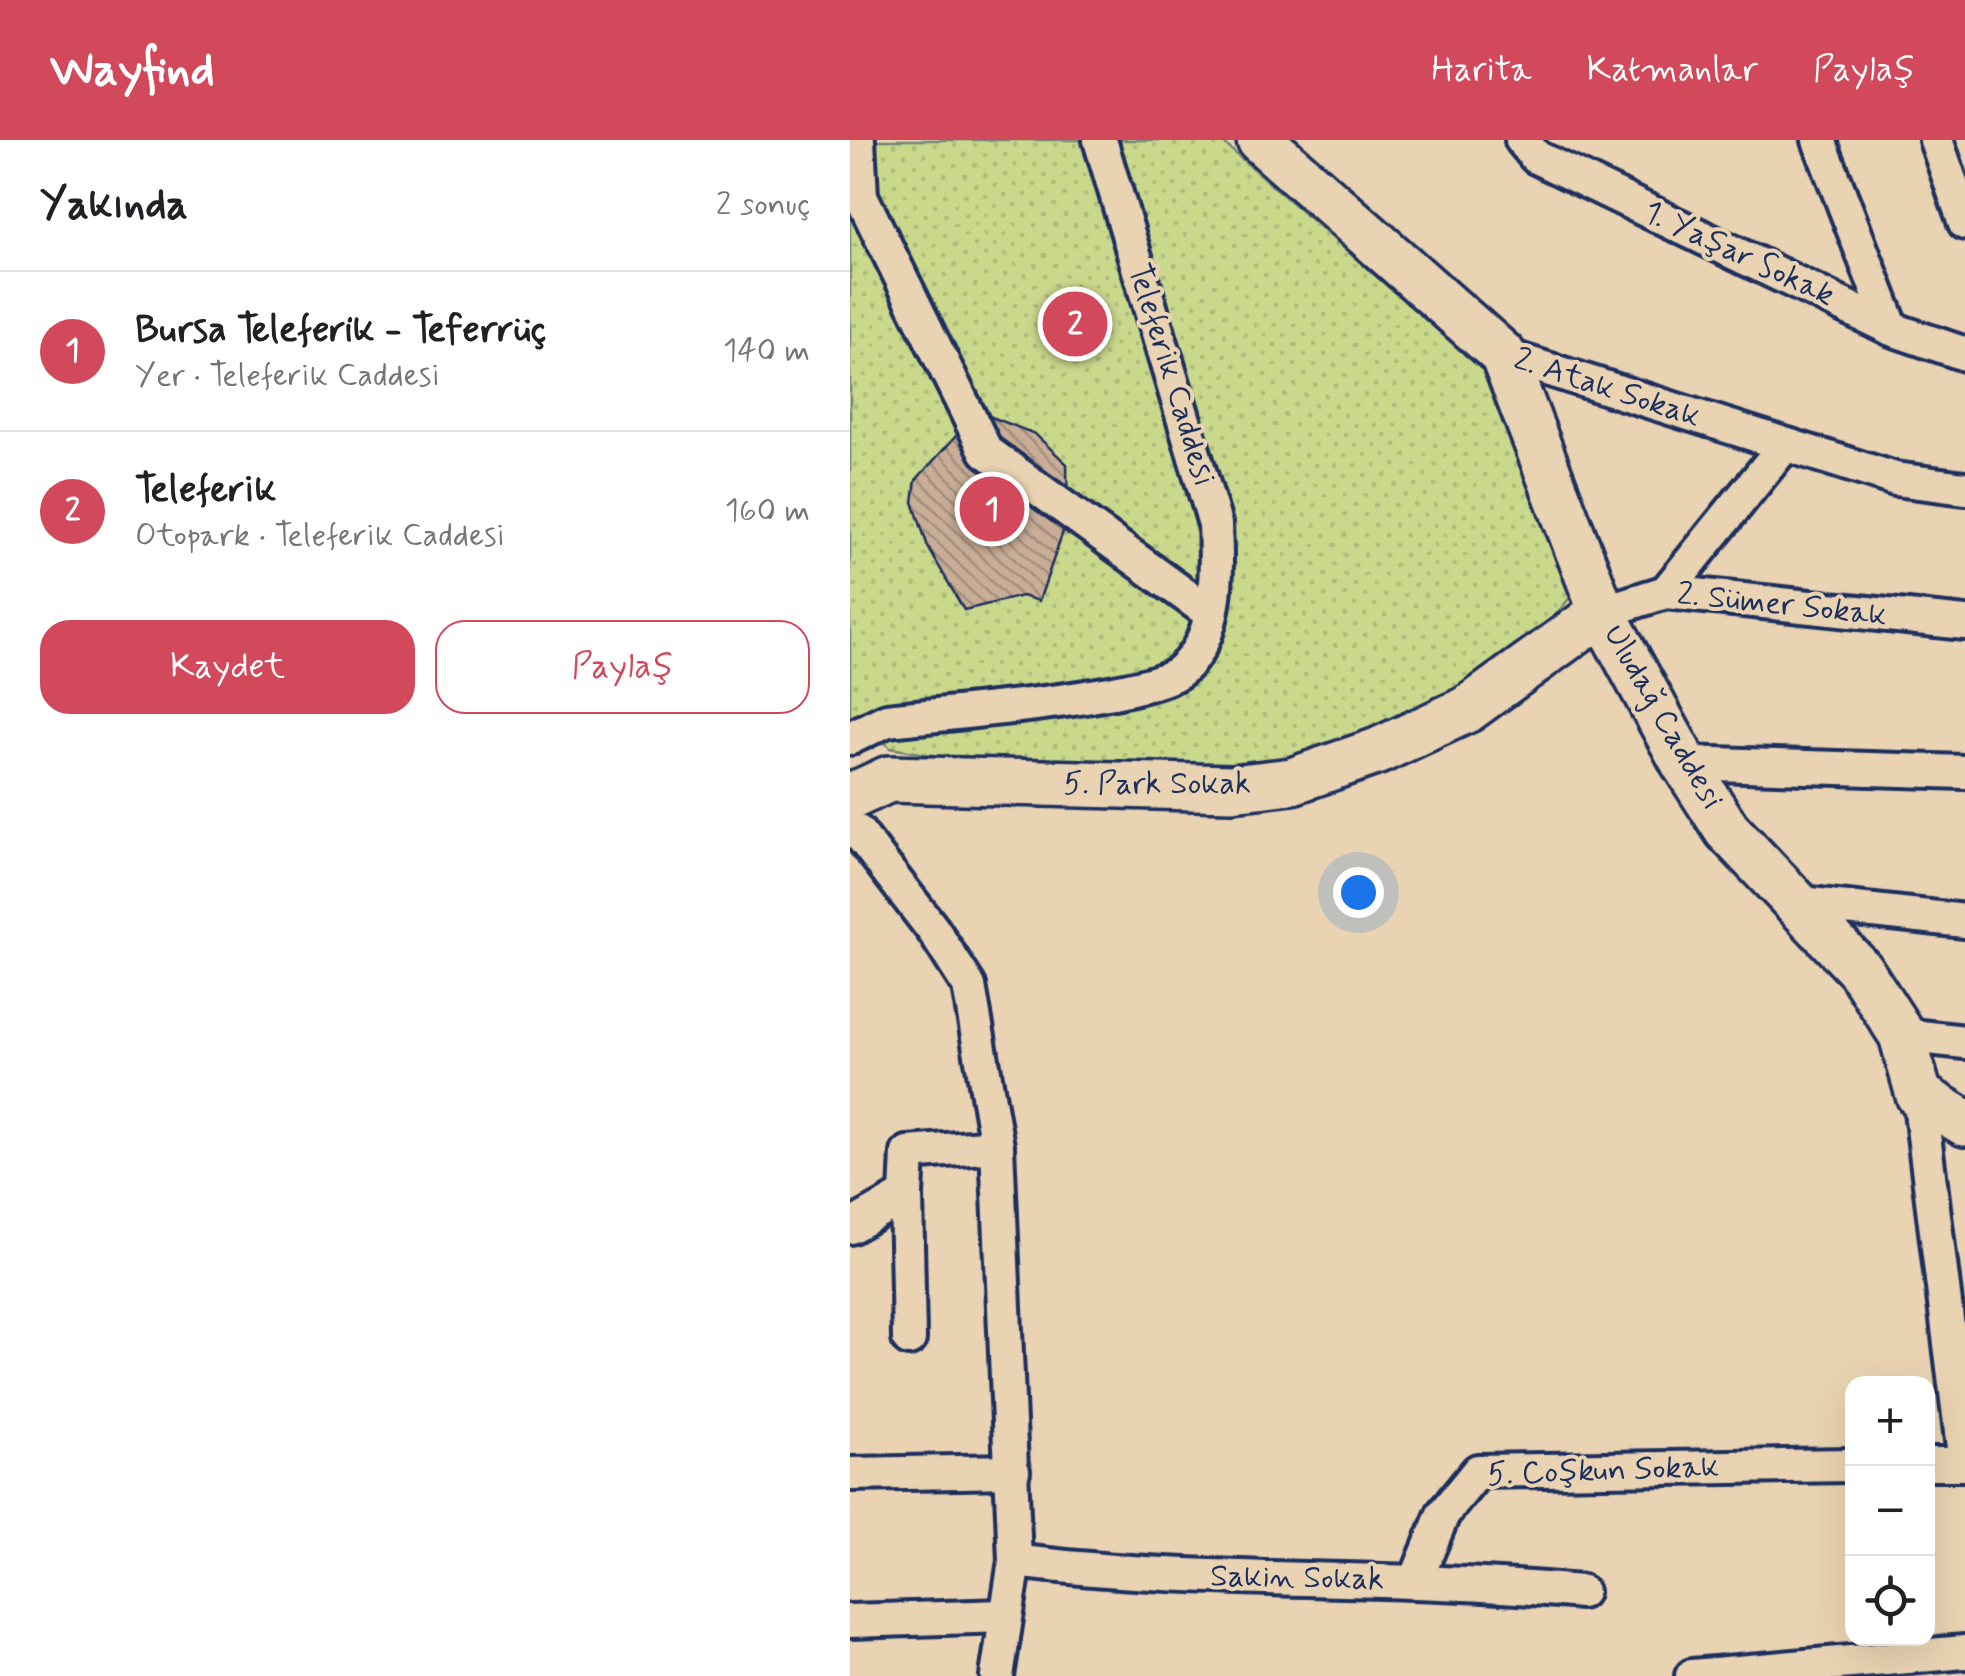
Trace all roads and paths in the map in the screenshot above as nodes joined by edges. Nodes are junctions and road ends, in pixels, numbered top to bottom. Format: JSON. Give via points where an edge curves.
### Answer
{"nodes":[{"id":1,"x":858,"y":140,"type":"edge"},
{"id":2,"x":1100,"y":140,"type":"edge"},
{"id":3,"x":1260,"y":140,"type":"edge"},
{"id":4,"x":1522,"y":140,"type":"edge"},
{"id":5,"x":1818,"y":140,"type":"edge"},
{"id":6,"x":1936,"y":140,"type":"edge"},
{"id":7,"x":1965,"y":222,"type":"edge"},
{"id":8,"x":1892,"y":329,"type":"junction"},
{"id":9,"x":1965,"y":354,"type":"edge"},
{"id":10,"x":1503,"y":355,"type":"junction"},
{"id":11,"x":1785,"y":445,"type":"junction"},
{"id":12,"x":1965,"y":488,"type":"edge"},
{"id":13,"x":1666,"y":592,"type":"junction"},
{"id":14,"x":1602,"y":612,"type":"junction"},
{"id":15,"x":1210,"y":613,"type":"junction"},
{"id":16,"x":1965,"y":623,"type":"edge"},
{"id":17,"x":850,"y":738,"type":"edge"},
{"id":18,"x":1684,"y":762,"type":"junction"},
{"id":19,"x":1965,"y":772,"type":"edge"},
{"id":20,"x":850,"y":797,"type":"edge"},
{"id":21,"x":850,"y":830,"type":"edge"},
{"id":22,"x":1801,"y":903,"type":"junction"},
{"id":23,"x":1965,"y":921,"type":"edge"},
{"id":24,"x":1902,"y":1035,"type":"junction"},
{"id":25,"x":1965,"y":1042,"type":"edge"},
{"id":26,"x":1919,"y":1095,"type":"junction"},
{"id":27,"x":1965,"y":1124,"type":"edge"},
{"id":28,"x":997,"y":1146,"type":"junction"},
{"id":29,"x":906,"y":1195,"type":"junction"},
{"id":30,"x":850,"y":1227,"type":"edge"},
{"id":31,"x":909,"y":1340,"type":"dead end"},
{"id":32,"x":1935,"y":1464,"type":"edge"},
{"id":33,"x":1965,"y":1464,"type":"edge"},
{"id":34,"x":1845,"y":1465,"type":"edge"},
{"id":35,"x":1013,"y":1470,"type":"junction"},
{"id":36,"x":850,"y":1474,"type":"edge"},
{"id":37,"x":1015,"y":1561,"type":"junction"},
{"id":38,"x":1416,"y":1580,"type":"junction"},
{"id":39,"x":1580,"y":1592,"type":"dead end"},
{"id":40,"x":1005,"y":1616,"type":"junction"},
{"id":41,"x":850,"y":1621,"type":"edge"},
{"id":42,"x":1965,"y":1652,"type":"edge"},
{"id":43,"x":1002,"y":1675,"type":"edge"},
{"id":44,"x":1692,"y":1676,"type":"edge"}],
"edges":[{"from":1,"to":15,"type":"street","via":[[860,196],[986,451]]},
{"from":2,"to":15,"type":"street","name":"Teleferik Caddesi","via":[[1215,524]]},
{"from":3,"to":10,"type":"main road","name":"2. Atak Sokak"},
{"from":4,"to":8,"type":"street","name":"1. Yaşar Sokak","via":[[1536,157]]},
{"from":5,"to":8,"type":"street"},
{"from":6,"to":7,"type":"street"},
{"from":8,"to":9,"type":"street","name":"1. Yaşar Sokak"},
{"from":10,"to":11,"type":"street","name":"2. Atak Sokak"},
{"from":10,"to":14,"type":"main road","name":"Uludağ Caddesi"},
{"from":11,"to":12,"type":"street","name":"2. Atak Sokak","via":[[1895,479]]},
{"from":11,"to":13,"type":"street"},
{"from":13,"to":14,"type":"street","name":"2. Sümer Sokak"},
{"from":13,"to":16,"type":"street","name":"2. Sümer Sokak"},
{"from":14,"to":18,"type":"main road","name":"Uludağ Caddesi"},
{"from":14,"to":20,"type":"main road","name":"5. Park Sokak","via":[[1468,709],[1292,781],[1232,788],[889,778]]},
{"from":15,"to":17,"type":"street","name":"Teleferik Caddesi","via":[[1181,670],[1139,689],[887,720]]},
{"from":18,"to":19,"type":"street"},
{"from":18,"to":22,"type":"main road","name":"Uludağ Caddesi","via":[[1728,830]]},
{"from":21,"to":28,"type":"street","via":[[934,931],[969,986]]},
{"from":22,"to":23,"type":"street"},
{"from":22,"to":24,"type":"main road","name":"Uludağ Caddesi","via":[[1860,970]]},
{"from":24,"to":25,"type":"street"},
{"from":24,"to":26,"type":"main road","name":"Uludağ Caddesi"},
{"from":26,"to":27,"type":"main road"},
{"from":26,"to":33,"type":"street"},
{"from":28,"to":29,"type":"street","via":[[908,1153]]},
{"from":28,"to":35,"type":"street"},
{"from":29,"to":30,"type":"street"},
{"from":29,"to":31,"type":"street"},
{"from":32,"to":33,"type":"street"},
{"from":34,"to":38,"type":"street","name":"5. Coşkun Sokak","via":[[1478,1470],[1443,1514]]},
{"from":35,"to":36,"type":"street"},
{"from":35,"to":37,"type":"street"},
{"from":37,"to":38,"type":"street","name":"Sakin Sokak","via":[[1118,1575]]},
{"from":37,"to":40,"type":"street"},
{"from":38,"to":39,"type":"street","name":"Sakin Sokak"},
{"from":40,"to":41,"type":"street"},
{"from":40,"to":43,"type":"street"},
{"from":42,"to":44,"type":"street"}]}
